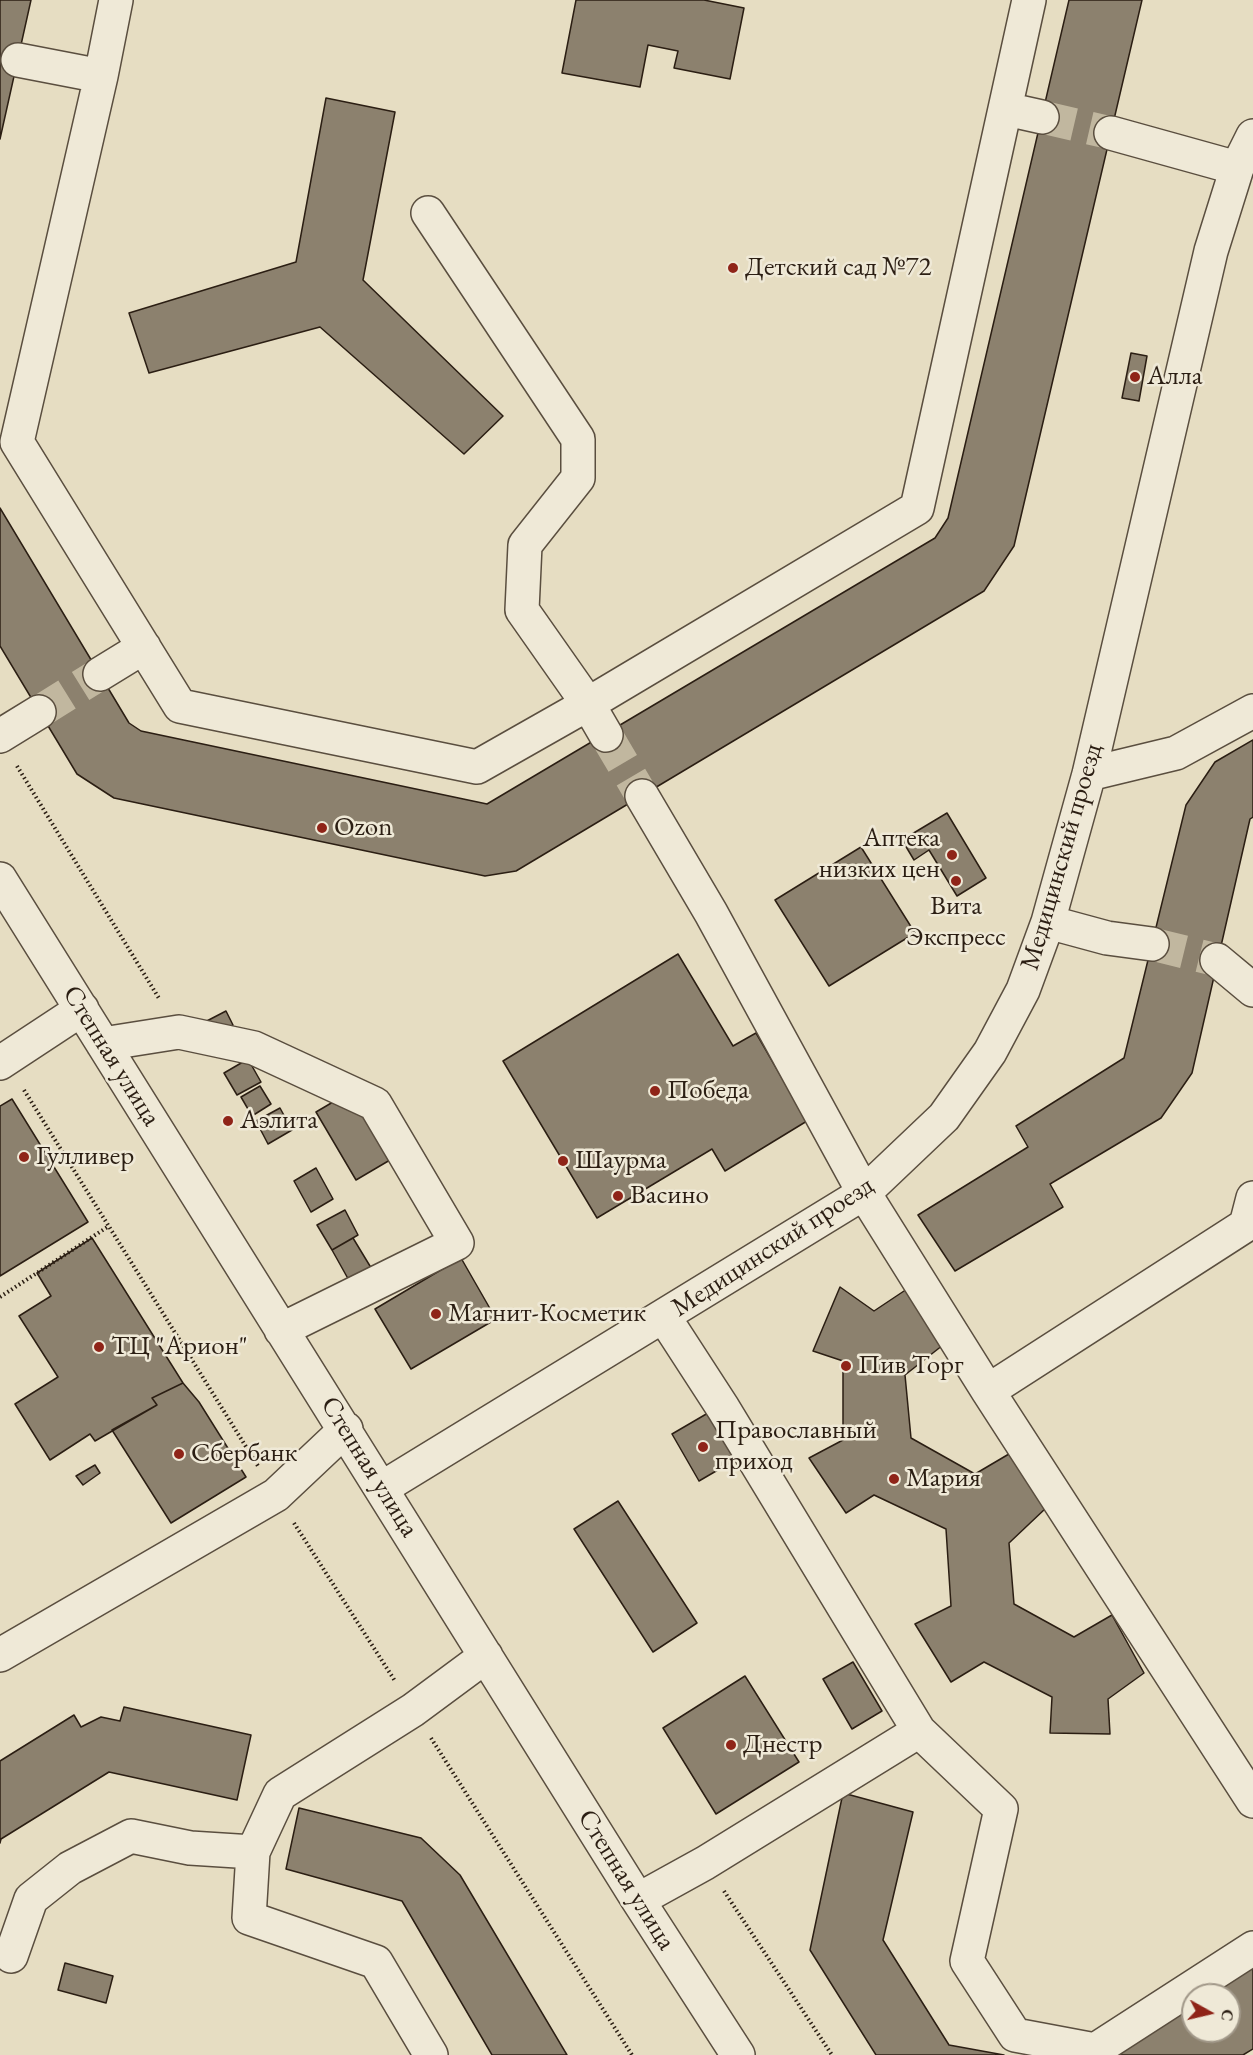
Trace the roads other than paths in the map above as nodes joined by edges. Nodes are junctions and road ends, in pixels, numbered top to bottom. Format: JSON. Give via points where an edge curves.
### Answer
{"nodes":[{"id":1,"x":116,"y":0,"type":"edge"},
{"id":2,"x":1029,"y":0,"type":"edge"},
{"id":3,"x":18,"y":60,"type":"dead end"},
{"id":4,"x":101,"y":76,"type":"junction"},
{"id":5,"x":1006,"y":109,"type":"junction"},
{"id":6,"x":1042,"y":117,"type":"tunnel mouth"},
{"id":7,"x":1111,"y":133,"type":"tunnel mouth"},
{"id":8,"x":1253,"y":136,"type":"edge"},
{"id":9,"x":1238,"y":168,"type":"junction"},
{"id":10,"x":428,"y":213,"type":"dead end"},
{"id":11,"x":144,"y":647,"type":"junction"},
{"id":12,"x":100,"y":674,"type":"tunnel mouth"},
{"id":13,"x":588,"y":704,"type":"junction"},
{"id":14,"x":1253,"y":711,"type":"edge"},
{"id":15,"x":39,"y":712,"type":"tunnel mouth"},
{"id":16,"x":606,"y":735,"type":"tunnel mouth"},
{"id":17,"x":6,"y":747,"type":"edge"},
{"id":18,"x":1089,"y":774,"type":"junction"},
{"id":19,"x":642,"y":796,"type":"tunnel mouth"},
{"id":20,"x":0,"y":879,"type":"edge"},
{"id":21,"x":1048,"y":922,"type":"junction"},
{"id":22,"x":1152,"y":944,"type":"tunnel mouth"},
{"id":23,"x":1217,"y":960,"type":"tunnel mouth"},
{"id":24,"x":1253,"y":990,"type":"edge"},
{"id":25,"x":81,"y":1009,"type":"junction"},
{"id":26,"x":103,"y":1044,"type":"junction"},
{"id":27,"x":3,"y":1062,"type":"edge"},
{"id":28,"x":864,"y":1193,"type":"junction"},
{"id":29,"x":1252,"y":1207,"type":"edge"},
{"id":30,"x":663,"y":1317,"type":"junction"},
{"id":31,"x":280,"y":1330,"type":"junction"},
{"id":32,"x":988,"y":1391,"type":"junction"},
{"id":33,"x":346,"y":1429,"type":"junction"},
{"id":34,"x":382,"y":1488,"type":"junction"},
{"id":35,"x":0,"y":1655,"type":"edge"},
{"id":36,"x":486,"y":1656,"type":"junction"},
{"id":37,"x":919,"y":1731,"type":"junction"},
{"id":38,"x":1253,"y":1801,"type":"edge"},
{"id":39,"x":253,"y":1852,"type":"junction"},
{"id":40,"x":638,"y":1900,"type":"junction"},
{"id":41,"x":1253,"y":1948,"type":"edge"},
{"id":42,"x":11,"y":1956,"type":"dead end"},
{"id":43,"x":431,"y":2055,"type":"edge"},
{"id":44,"x":738,"y":2055,"type":"edge"}],
"edges":[{"from":1,"to":4,"type":"street"},
{"from":2,"to":5,"type":"street"},
{"from":3,"to":4,"type":"street"},
{"from":4,"to":11,"type":"street","via":[[17,442]]},
{"from":5,"to":6,"type":"street"},
{"from":5,"to":13,"type":"street","via":[[917,508]]},
{"from":7,"to":9,"type":"street"},
{"from":8,"to":9,"type":"street","name":"Медицинский проезд"},
{"from":9,"to":18,"type":"street","name":"Медицинский проезд","via":[[1211,251]]},
{"from":10,"to":13,"type":"street","via":[[578,440],[578,478],[525,544],[522,610]]},
{"from":11,"to":12,"type":"street"},
{"from":11,"to":13,"type":"street","via":[[180,706],[477,767]]},
{"from":13,"to":16,"type":"street"},
{"from":14,"to":18,"type":"street","via":[[1176,753]]},
{"from":15,"to":17,"type":"street"},
{"from":18,"to":21,"type":"street","name":"Медицинский проезд"},
{"from":19,"to":28,"type":"street","via":[[711,913]]},
{"from":20,"to":25,"type":"street","name":"Степная улица"},
{"from":21,"to":22,"type":"street","via":[[1107,938]]},
{"from":21,"to":28,"type":"street","name":"Медицинский проезд","via":[[1023,990],[990,1052],[944,1117]]},
{"from":23,"to":24,"type":"street"},
{"from":25,"to":26,"type":"street","name":"Степная улица"},
{"from":25,"to":27,"type":"street"},
{"from":26,"to":31,"type":"street","name":"Степная улица"},
{"from":26,"to":31,"type":"street","via":[[179,1032],[254,1048],[375,1104],[457,1243]]},
{"from":28,"to":30,"type":"street","name":"Медицинский проезд"},
{"from":28,"to":32,"type":"street"},
{"from":29,"to":32,"type":"street","via":[[1246,1225]]},
{"from":30,"to":34,"type":"street","name":"Медицинский проезд"},
{"from":30,"to":37,"type":"street","via":[[723,1408]]},
{"from":31,"to":33,"type":"street","name":"Степная улица"},
{"from":32,"to":38,"type":"street"},
{"from":33,"to":34,"type":"street","name":"Степная улица"},
{"from":33,"to":35,"type":"street","via":[[276,1495]]},
{"from":34,"to":36,"type":"street","name":"Степная улица"},
{"from":36,"to":39,"type":"street","via":[[413,1710],[280,1794]]},
{"from":36,"to":40,"type":"street","name":"Степная улица"},
{"from":37,"to":40,"type":"street"},
{"from":37,"to":41,"type":"street","via":[[1001,1809],[967,1961],[1015,2035],[1095,2050]]},
{"from":39,"to":42,"type":"street","via":[[190,1848],[131,1836],[70,1868],[31,1899]]},
{"from":39,"to":43,"type":"street","via":[[249,1918],[376,1962]]},
{"from":40,"to":44,"type":"street","name":"Степная улица"}]}
